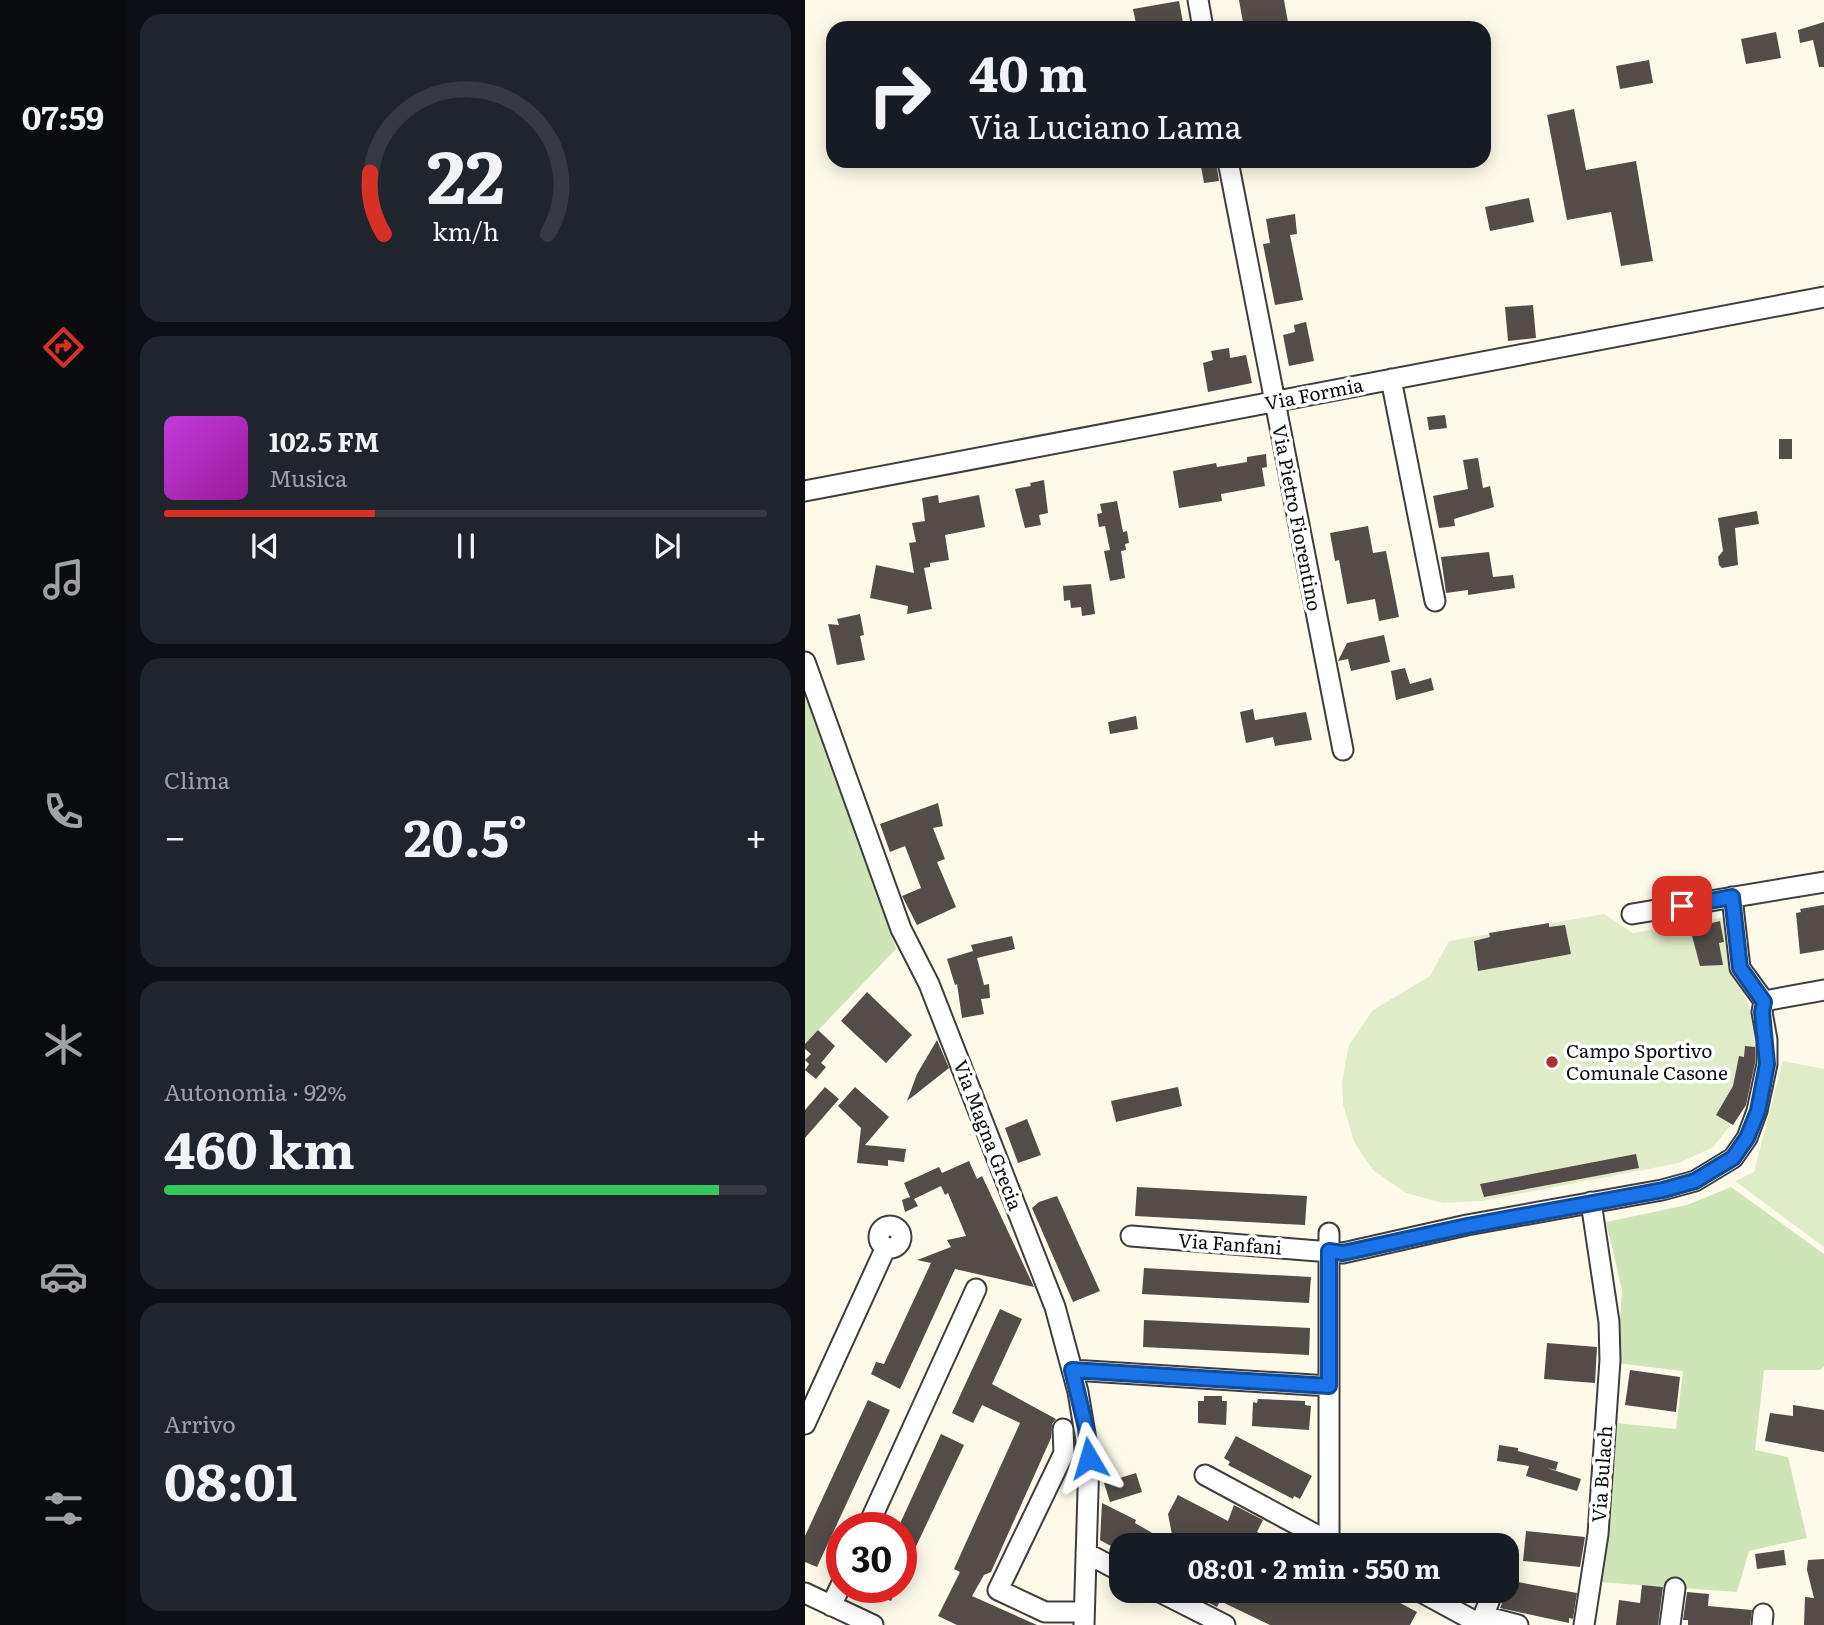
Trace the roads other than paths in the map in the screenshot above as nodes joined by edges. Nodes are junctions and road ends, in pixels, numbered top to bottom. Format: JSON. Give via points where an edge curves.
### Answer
{"nodes":[{"id":1,"x":1198,"y":0,"type":"edge"},
{"id":2,"x":1202,"y":21,"type":"edge"},
{"id":3,"x":1229,"y":168,"type":"edge"},
{"id":4,"x":1824,"y":296,"type":"edge"},
{"id":5,"x":1391,"y":379,"type":"junction"},
{"id":6,"x":1274,"y":402,"type":"junction"},
{"id":7,"x":805,"y":491,"type":"edge"},
{"id":8,"x":1435,"y":601,"type":"dead end"},
{"id":9,"x":805,"y":662,"type":"edge"},
{"id":10,"x":1343,"y":750,"type":"dead end"},
{"id":11,"x":1824,"y":882,"type":"edge"},
{"id":12,"x":1732,"y":897,"type":"junction"},
{"id":13,"x":1632,"y":914,"type":"dead end"},
{"id":14,"x":1824,"y":990,"type":"edge"},
{"id":15,"x":1764,"y":1002,"type":"junction"},
{"id":16,"x":1591,"y":1202,"type":"junction"},
{"id":17,"x":1131,"y":1236,"type":"dead end"},
{"id":18,"x":1329,"y":1242,"type":"junction"},
{"id":19,"x":886,"y":1247,"type":"dead end"},
{"id":20,"x":976,"y":1289,"type":"dead end"},
{"id":21,"x":1072,"y":1370,"type":"junction"},
{"id":22,"x":1329,"y":1386,"type":"junction"},
{"id":23,"x":805,"y":1424,"type":"edge"},
{"id":24,"x":1087,"y":1444,"type":"junction"},
{"id":25,"x":1205,"y":1475,"type":"dead end"},
{"id":26,"x":874,"y":1512,"type":"edge"},
{"id":27,"x":1312,"y":1533,"type":"edge"},
{"id":28,"x":1332,"y":1533,"type":"edge"},
{"id":29,"x":1086,"y":1553,"type":"junction"},
{"id":30,"x":1109,"y":1565,"type":"edge"},
{"id":31,"x":1675,"y":1588,"type":"dead end"},
{"id":32,"x":805,"y":1593,"type":"edge"},
{"id":33,"x":832,"y":1603,"type":"edge"},
{"id":34,"x":1182,"y":1603,"type":"edge"},
{"id":35,"x":1443,"y":1603,"type":"edge"},
{"id":36,"x":1488,"y":1603,"type":"edge"},
{"id":37,"x":831,"y":1606,"type":"junction"},
{"id":38,"x":1084,"y":1619,"type":"edge"},
{"id":39,"x":1481,"y":1622,"type":"edge"},
{"id":40,"x":873,"y":1625,"type":"edge"},
{"id":41,"x":1224,"y":1625,"type":"edge"},
{"id":42,"x":1518,"y":1625,"type":"edge"},
{"id":43,"x":1584,"y":1625,"type":"edge"},
{"id":44,"x":1670,"y":1625,"type":"edge"}],
"edges":[{"from":1,"to":2,"type":"street"},
{"from":3,"to":6,"type":"street","name":"Via Pietro Fiorentino"},
{"from":4,"to":5,"type":"street","name":"Via Formia"},
{"from":5,"to":6,"type":"street","name":"Via Formia"},
{"from":5,"to":8,"type":"street"},
{"from":6,"to":7,"type":"street","name":"Via Formia"},
{"from":6,"to":10,"type":"street","name":"Via Pietro Fiorentino"},
{"from":9,"to":21,"type":"street","name":"Via Magna Grecia","via":[[901,929],[929,985],[1055,1307]]},
{"from":11,"to":12,"type":"street"},
{"from":12,"to":13,"type":"street"},
{"from":12,"to":15,"type":"street","via":[[1740,968]]},
{"from":14,"to":15,"type":"street"},
{"from":15,"to":16,"type":"street","name":"Via Fanfani","via":[[1764,1083],[1747,1138],[1733,1158],[1695,1181]]},
{"from":16,"to":18,"type":"street","name":"Via Fanfani","via":[[1343,1253]]},
{"from":16,"to":43,"type":"street","name":"Via Bulach","via":[[1611,1360],[1598,1534]]},
{"from":17,"to":18,"type":"street","name":"Via Fanfani"},
{"from":18,"to":22,"type":"street"},
{"from":19,"to":23,"type":"street"},
{"from":20,"to":26,"type":"street"},
{"from":21,"to":22,"type":"street"},
{"from":21,"to":24,"type":"street","name":"Via Magna Grecia"},
{"from":22,"to":28,"type":"street"},
{"from":24,"to":29,"type":"street","name":"Via Magna Grecia"},
{"from":24,"to":38,"type":"street","via":[[1063,1438],[1064,1453],[998,1590],[1045,1612]]},
{"from":25,"to":27,"type":"street"},
{"from":29,"to":30,"type":"street"},
{"from":29,"to":38,"type":"street","name":"Via Magna Grecia"},
{"from":31,"to":44,"type":"street"},
{"from":32,"to":37,"type":"street"},
{"from":33,"to":37,"type":"street"},
{"from":34,"to":41,"type":"street"},
{"from":35,"to":39,"type":"street"},
{"from":36,"to":39,"type":"street"},
{"from":37,"to":40,"type":"street"},
{"from":39,"to":42,"type":"street"}]}
